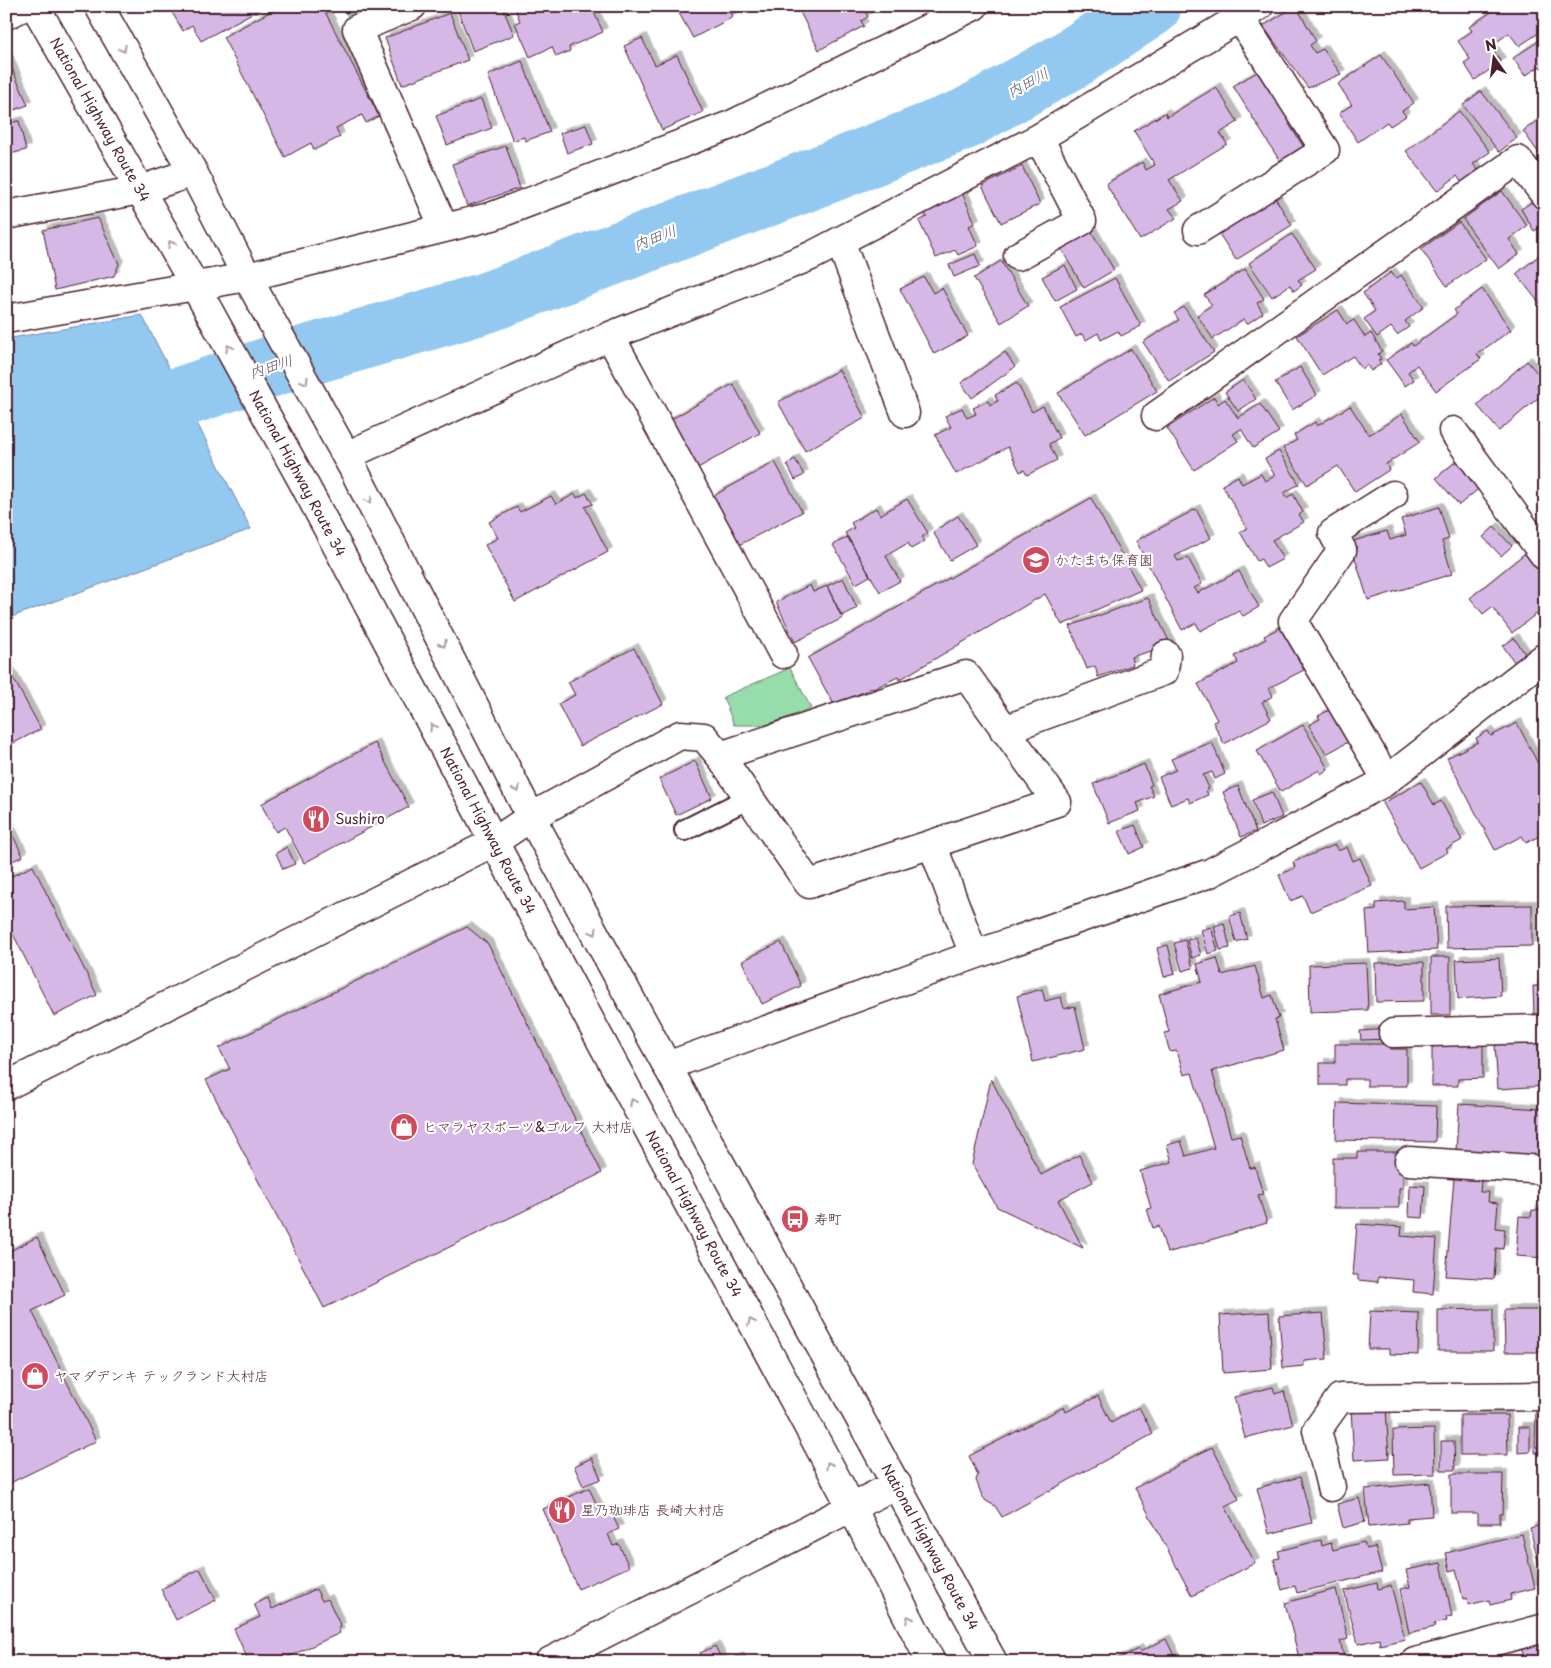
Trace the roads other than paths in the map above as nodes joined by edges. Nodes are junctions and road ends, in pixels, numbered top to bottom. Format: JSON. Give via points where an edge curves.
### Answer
{"nodes":[{"id":1,"x":25,"y":6,"type":"edge"},
{"id":2,"x":35,"y":6,"type":"edge"},
{"id":3,"x":99,"y":6,"type":"edge"},
{"id":4,"x":412,"y":6,"type":"edge"},
{"id":5,"x":974,"y":6,"type":"edge"},
{"id":6,"x":1249,"y":12,"type":"edge"},
{"id":7,"x":6,"y":15,"type":"edge"},
{"id":8,"x":1039,"y":138,"type":"junction"},
{"id":9,"x":192,"y":172,"type":"junction"},
{"id":10,"x":140,"y":190,"type":"junction"},
{"id":11,"x":1545,"y":195,"type":"edge"},
{"id":12,"x":6,"y":215,"type":"edge"},
{"id":13,"x":444,"y":228,"type":"junction"},
{"id":14,"x":1198,"y":230,"type":"dead end"},
{"id":15,"x":840,"y":242,"type":"junction"},
{"id":16,"x":1018,"y":256,"type":"dead end"},
{"id":17,"x":247,"y":277,"type":"junction"},
{"id":18,"x":195,"y":286,"type":"junction"},
{"id":19,"x":6,"y":318,"type":"edge"},
{"id":20,"x":610,"y":336,"type":"junction"},
{"id":21,"x":905,"y":413,"type":"dead end"},
{"id":22,"x":1156,"y":416,"type":"dead end"},
{"id":23,"x":1453,"y":431,"type":"dead end"},
{"id":24,"x":346,"y":456,"type":"junction"},
{"id":25,"x":1393,"y":496,"type":"dead end"},
{"id":26,"x":1545,"y":556,"type":"edge"},
{"id":27,"x":783,"y":654,"type":"dead end"},
{"id":28,"x":1166,"y":655,"type":"dead end"},
{"id":29,"x":1545,"y":656,"type":"edge"},
{"id":30,"x":1004,"y":730,"type":"junction"},
{"id":31,"x":720,"y":756,"type":"junction"},
{"id":32,"x":1388,"y":780,"type":"junction"},
{"id":33,"x":749,"y":798,"type":"junction"},
{"id":34,"x":531,"y":817,"type":"junction"},
{"id":35,"x":685,"y":830,"type":"dead end"},
{"id":36,"x":494,"y":842,"type":"junction"},
{"id":37,"x":932,"y":844,"type":"junction"},
{"id":38,"x":974,"y":955,"type":"junction"},
{"id":39,"x":1545,"y":1030,"type":"edge"},
{"id":40,"x":1393,"y":1033,"type":"dead end"},
{"id":41,"x":667,"y":1066,"type":"junction"},
{"id":42,"x":6,"y":1086,"type":"edge"},
{"id":43,"x":1409,"y":1161,"type":"dead end"},
{"id":44,"x":1545,"y":1170,"type":"edge"},
{"id":45,"x":1545,"y":1396,"type":"edge"},
{"id":46,"x":897,"y":1484,"type":"junction"},
{"id":47,"x":1331,"y":1487,"type":"dead end"},
{"id":48,"x":852,"y":1508,"type":"junction"},
{"id":49,"x":1545,"y":1628,"type":"edge"},
{"id":50,"x":549,"y":1662,"type":"edge"},
{"id":51,"x":931,"y":1662,"type":"edge"},
{"id":52,"x":993,"y":1662,"type":"edge"},
{"id":53,"x":1415,"y":1662,"type":"edge"}],
"edges":[{"from":1,"to":7,"type":"main road"},
{"from":2,"to":10,"type":"main road","name":"National Highway Route 34"},
{"from":3,"to":9,"type":"main road","name":"National Highway Route 34","one_way":true},
{"from":4,"to":13,"type":"main road","via":[[357,29]]},
{"from":5,"to":13,"type":"main road","via":[[734,124],[494,216]]},
{"from":6,"to":8,"type":"main road"},
{"from":6,"to":14,"type":"main road","via":[[1324,150]]},
{"from":8,"to":15,"type":"main road"},
{"from":8,"to":16,"type":"main road","via":[[1082,221]]},
{"from":9,"to":10,"type":"main road"},
{"from":9,"to":17,"type":"main road","name":"National Highway Route 34"},
{"from":10,"to":12,"type":"main road"},
{"from":18,"to":10,"type":"main road","name":"National Highway Route 34","one_way":true},
{"from":11,"to":22,"type":"main road","via":[[1518,160]]},
{"from":13,"to":17,"type":"main road"},
{"from":15,"to":20,"type":"main road"},
{"from":15,"to":21,"type":"main road"},
{"from":17,"to":18,"type":"main road"},
{"from":17,"to":24,"type":"main road","name":"National Highway Route 34","one_way":true},
{"from":18,"to":19,"type":"main road"},
{"from":36,"to":18,"type":"main road","name":"National Highway Route 34","one_way":true},
{"from":20,"to":24,"type":"main road"},
{"from":20,"to":27,"type":"main road"},
{"from":23,"to":26,"type":"main road"},
{"from":24,"to":34,"type":"main road","name":"National Highway Route 34","one_way":true},
{"from":25,"to":32,"type":"main road","via":[[1333,532],[1342,550],[1293,620]]},
{"from":28,"to":30,"type":"main road","via":[[1164,671]]},
{"from":29,"to":32,"type":"main road"},
{"from":30,"to":31,"type":"main road","via":[[966,675]]},
{"from":30,"to":37,"type":"main road","via":[[1057,802]]},
{"from":31,"to":33,"type":"main road"},
{"from":31,"to":34,"type":"main road","via":[[704,737],[680,735]]},
{"from":32,"to":38,"type":"main road","via":[[1210,873]]},
{"from":33,"to":35,"type":"lane"},
{"from":33,"to":37,"type":"main road","via":[[809,884]]},
{"from":34,"to":36,"type":"main road"},
{"from":34,"to":41,"type":"main road","name":"National Highway Route 34","one_way":true},
{"from":36,"to":42,"type":"main road"},
{"from":48,"to":36,"type":"main road","name":"National Highway Route 34","one_way":true},
{"from":37,"to":38,"type":"main road"},
{"from":38,"to":41,"type":"main road"},
{"from":39,"to":40,"type":"main road"},
{"from":41,"to":46,"type":"main road","name":"National Highway Route 34"},
{"from":43,"to":44,"type":"main road"},
{"from":45,"to":47,"type":"main road","via":[[1340,1398],[1317,1430]]},
{"from":46,"to":48,"type":"main road"},
{"from":46,"to":52,"type":"main road","name":"National Highway Route 34"},
{"from":48,"to":50,"type":"main road"},
{"from":51,"to":48,"type":"main road","name":"National Highway Route 34","one_way":true},
{"from":49,"to":53,"type":"main road"}]}
